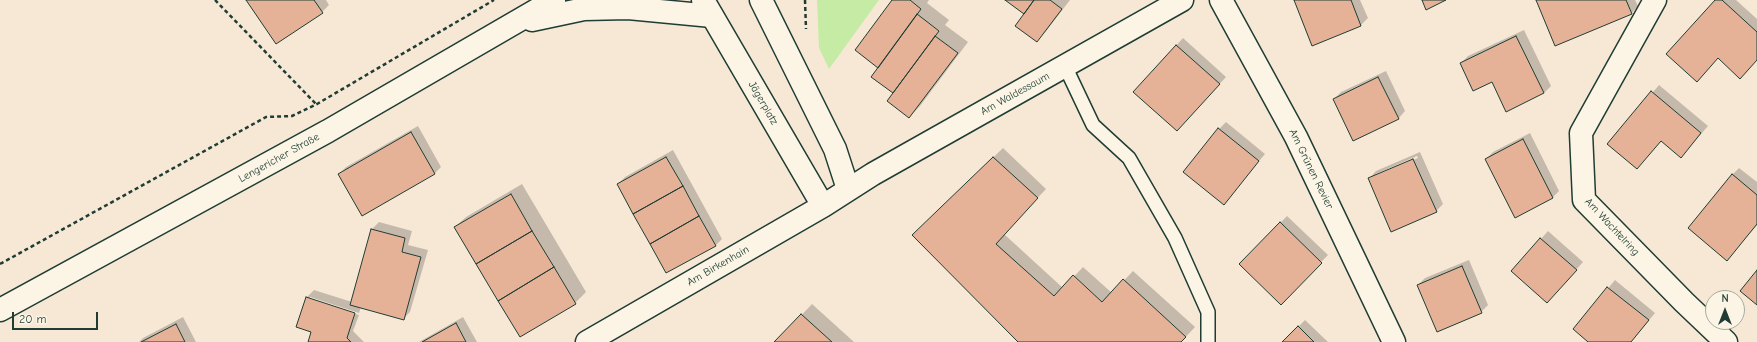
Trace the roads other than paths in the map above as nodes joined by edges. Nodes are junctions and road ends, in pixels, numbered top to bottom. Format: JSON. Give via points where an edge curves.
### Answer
{"nodes":[{"id":1,"x":554,"y":0,"type":"edge"},
{"id":2,"x":761,"y":0,"type":"edge"},
{"id":3,"x":1182,"y":0,"type":"edge"},
{"id":4,"x":1221,"y":0,"type":"edge"},
{"id":5,"x":1655,"y":0,"type":"edge"},
{"id":6,"x":708,"y":8,"type":"edge"},
{"id":7,"x":513,"y":24,"type":"junction"},
{"id":8,"x":1065,"y":66,"type":"junction"},
{"id":9,"x":848,"y":189,"type":"junction"},
{"id":10,"x":823,"y":206,"type":"junction"},
{"id":11,"x":0,"y":310,"type":"edge"},
{"id":12,"x":587,"y":342,"type":"edge"},
{"id":13,"x":1208,"y":342,"type":"edge"},
{"id":14,"x":1394,"y":342,"type":"edge"},
{"id":15,"x":1726,"y":342,"type":"edge"}],
"edges":[{"from":1,"to":7,"type":"street","name":"Lengericher Straße"},
{"from":2,"to":9,"type":"street","via":[[835,149]]},
{"from":3,"to":8,"type":"street","name":"Am Waldessaum"},
{"from":4,"to":14,"type":"street","name":"Am Grünen Revier","via":[[1296,137]]},
{"from":5,"to":15,"type":"street","name":"Am Wachtelring","via":[[1581,133],[1584,200]]},
{"from":6,"to":7,"type":"street","via":[[591,9]]},
{"from":6,"to":10,"type":"street","name":"Jägerplatz"},
{"from":7,"to":11,"type":"street","name":"Lengericher Straße","via":[[328,131]]},
{"from":8,"to":9,"type":"street","name":"Am Waldessaum"},
{"from":8,"to":13,"type":"lane","via":[[1093,125],[1129,158],[1175,238],[1208,312]]},
{"from":9,"to":10,"type":"street","name":"Am Birkenhain"},
{"from":10,"to":12,"type":"street","name":"Am Birkenhain"}]}
